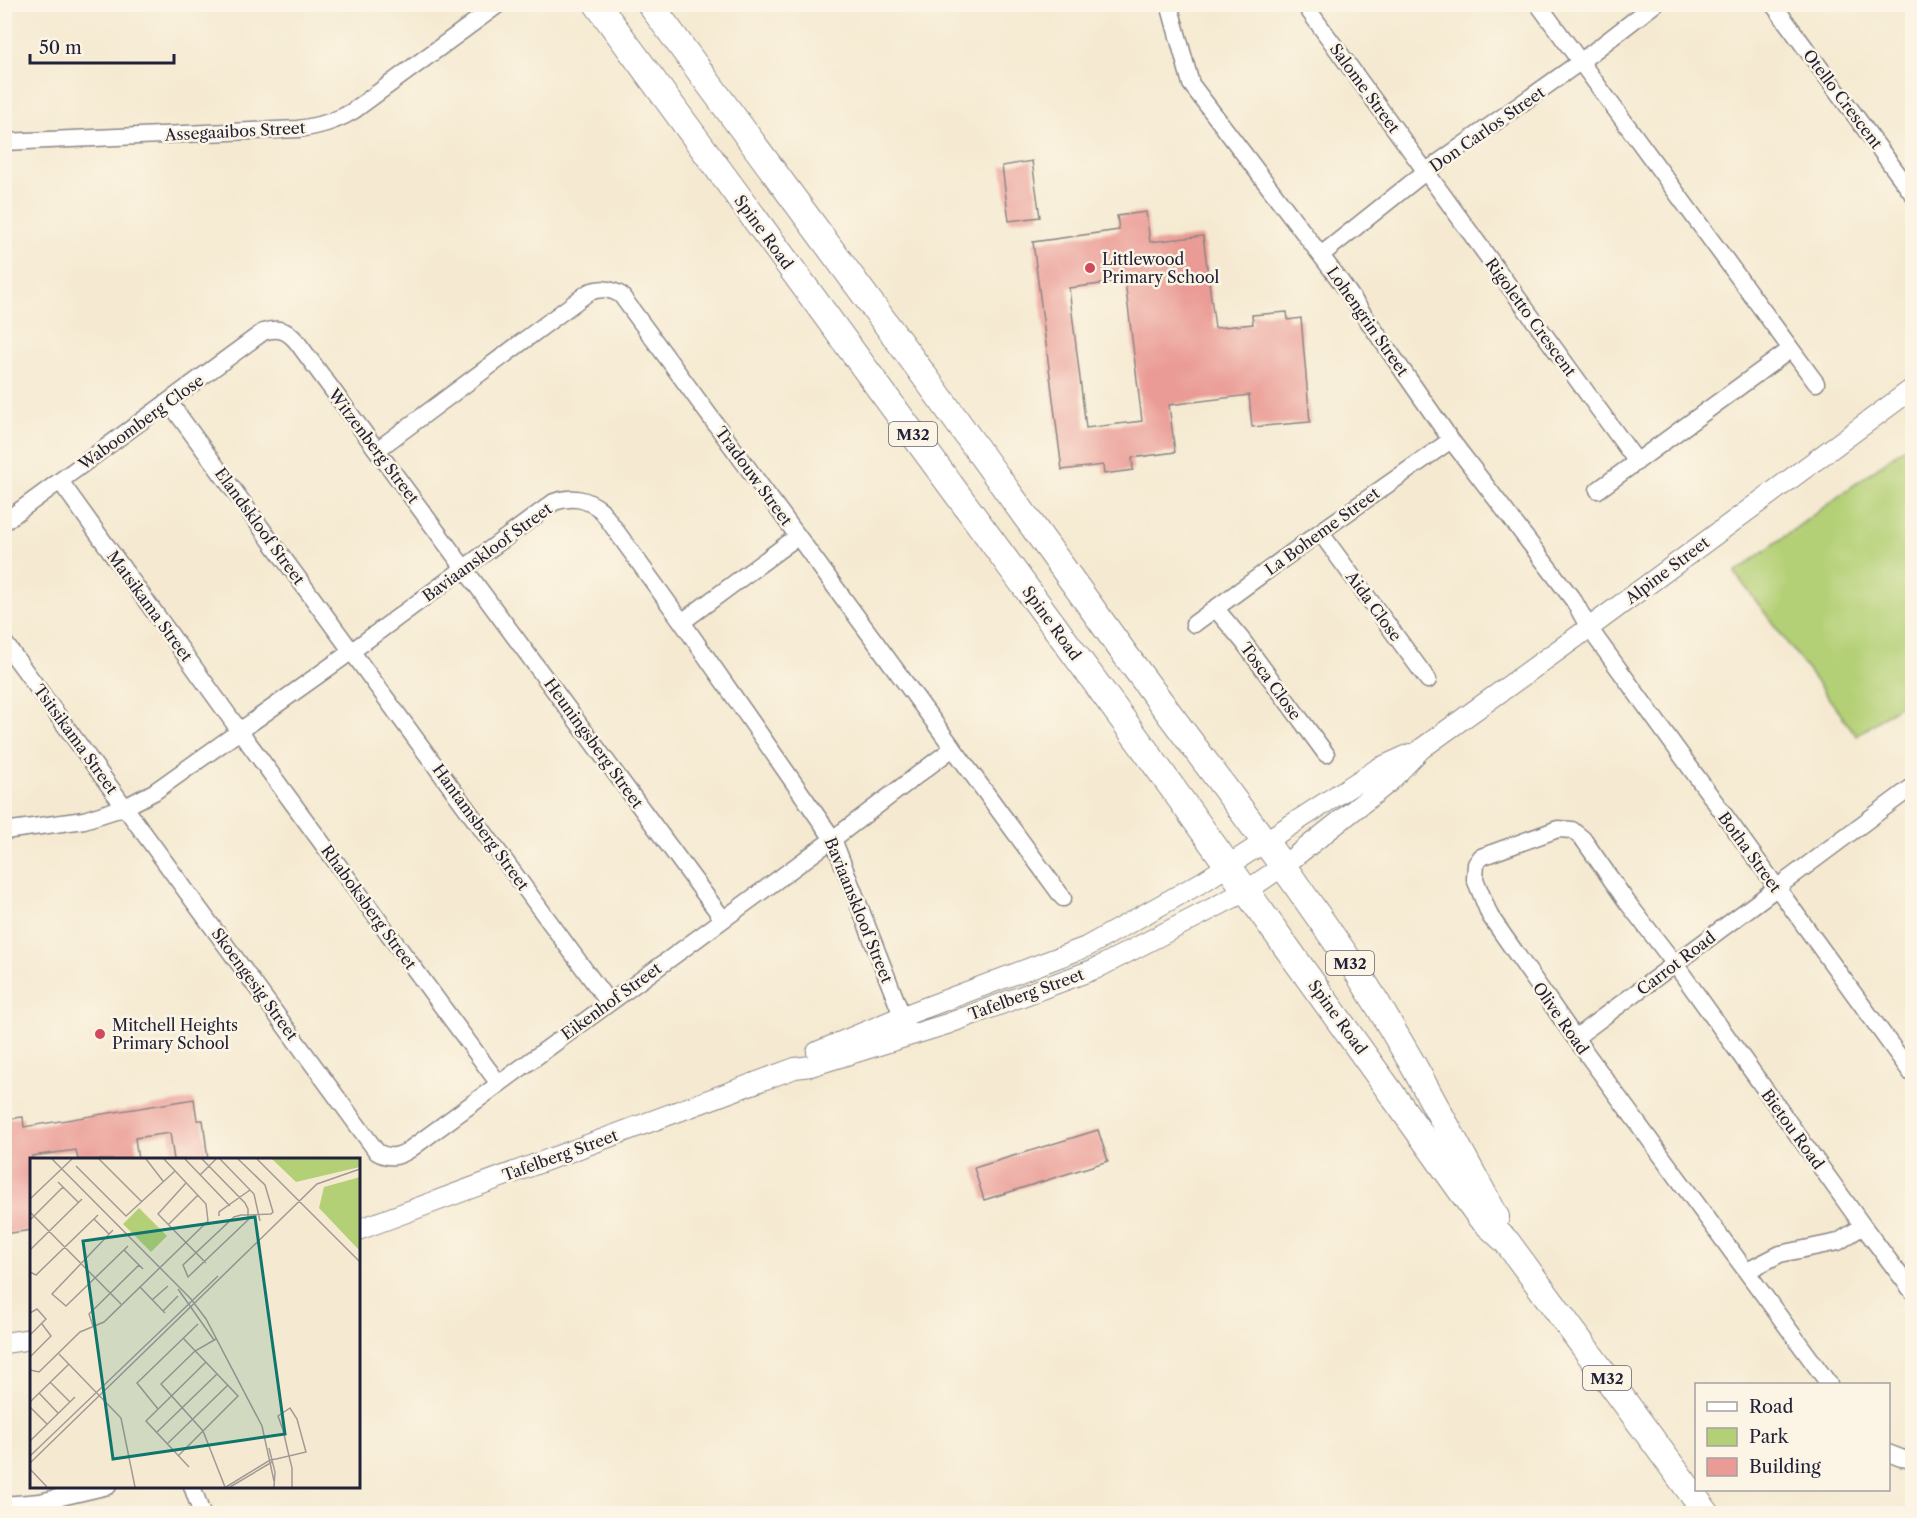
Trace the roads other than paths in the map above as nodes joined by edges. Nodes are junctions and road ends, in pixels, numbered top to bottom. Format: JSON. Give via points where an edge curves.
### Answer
{"nodes":[{"id":1,"x":499,"y":4,"type":"edge"},
{"id":2,"x":597,"y":4,"type":"edge"},
{"id":3,"x":650,"y":4,"type":"edge"},
{"id":4,"x":1169,"y":4,"type":"edge"},
{"id":5,"x":1304,"y":4,"type":"edge"},
{"id":6,"x":1538,"y":4,"type":"edge"},
{"id":7,"x":1655,"y":4,"type":"edge"},
{"id":8,"x":1773,"y":4,"type":"edge"},
{"id":9,"x":1580,"y":62,"type":"junction"},
{"id":10,"x":4,"y":142,"type":"edge"},
{"id":11,"x":1425,"y":172,"type":"junction"},
{"id":12,"x":1912,"y":193,"type":"edge"},
{"id":13,"x":1321,"y":255,"type":"junction"},
{"id":14,"x":279,"y":329,"type":"joint"},
{"id":15,"x":1791,"y":349,"type":"junction"},
{"id":16,"x":1816,"y":382,"type":"dead end"},
{"id":17,"x":1912,"y":389,"type":"edge"},
{"id":18,"x":169,"y":402,"type":"junction"},
{"id":19,"x":1451,"y":440,"type":"junction"},
{"id":20,"x":377,"y":450,"type":"junction"},
{"id":21,"x":1636,"y":462,"type":"junction"},
{"id":22,"x":60,"y":481,"type":"junction"},
{"id":23,"x":1598,"y":490,"type":"dead end"},
{"id":24,"x":4,"y":522,"type":"edge"},
{"id":25,"x":1320,"y":532,"type":"junction"},
{"id":26,"x":798,"y":536,"type":"junction"},
{"id":27,"x":465,"y":568,"type":"junction"},
{"id":28,"x":1215,"y":608,"type":"junction"},
{"id":29,"x":682,"y":622,"type":"junction"},
{"id":30,"x":1194,"y":624,"type":"dead end"},
{"id":31,"x":1589,"y":628,"type":"junction"},
{"id":32,"x":4,"y":642,"type":"edge"},
{"id":33,"x":352,"y":651,"type":"junction"},
{"id":34,"x":1428,"y":680,"type":"dead end"},
{"id":35,"x":239,"y":730,"type":"junction"},
{"id":36,"x":953,"y":748,"type":"junction"},
{"id":37,"x":1421,"y":749,"type":"junction"},
{"id":38,"x":1326,"y":754,"type":"dead end"},
{"id":39,"x":1912,"y":787,"type":"edge"},
{"id":40,"x":125,"y":807,"type":"junction"},
{"id":41,"x":4,"y":831,"type":"edge"},
{"id":42,"x":833,"y":839,"type":"junction"},
{"id":43,"x":1264,"y":841,"type":"junction"},
{"id":44,"x":1228,"y":865,"type":"junction"},
{"id":45,"x":1283,"y":866,"type":"junction"},
{"id":46,"x":1776,"y":887,"type":"junction"},
{"id":47,"x":1246,"y":891,"type":"junction"},
{"id":48,"x":1063,"y":898,"type":"dead end"},
{"id":49,"x":723,"y":919,"type":"junction"},
{"id":50,"x":1675,"y":964,"type":"junction"},
{"id":51,"x":609,"y":1003,"type":"junction"},
{"id":52,"x":905,"y":1025,"type":"junction"},
{"id":53,"x":1575,"y":1038,"type":"junction"},
{"id":54,"x":1912,"y":1074,"type":"edge"},
{"id":55,"x":499,"y":1084,"type":"junction"},
{"id":56,"x":387,"y":1158,"type":"joint"},
{"id":57,"x":1863,"y":1227,"type":"junction"},
{"id":58,"x":360,"y":1229,"type":"edge"},
{"id":59,"x":1507,"y":1242,"type":"junction"},
{"id":60,"x":1747,"y":1271,"type":"junction"},
{"id":61,"x":1912,"y":1292,"type":"edge"},
{"id":62,"x":30,"y":1339,"type":"edge"},
{"id":63,"x":4,"y":1343,"type":"edge"},
{"id":64,"x":1828,"y":1383,"type":"edge"},
{"id":65,"x":1890,"y":1454,"type":"edge"},
{"id":66,"x":1912,"y":1460,"type":"edge"},
{"id":67,"x":100,"y":1488,"type":"edge"},
{"id":68,"x":193,"y":1488,"type":"edge"},
{"id":69,"x":4,"y":1505,"type":"edge"},
{"id":70,"x":202,"y":1514,"type":"edge"},
{"id":71,"x":1707,"y":1514,"type":"edge"}],
"edges":[{"from":1,"to":10,"type":"street","name":"Assegaaibos Street","via":[[338,121],[298,129]]},
{"from":2,"to":44,"type":"main road","name":"Spine Road","number":"M32"},
{"from":3,"to":43,"type":"main road","name":"Spine Road","number":"M32"},
{"from":4,"to":13,"type":"street","name":"Lohengrin Street","via":[[1191,84]]},
{"from":5,"to":11,"type":"street","name":"Salome Street"},
{"from":6,"to":9,"type":"street"},
{"from":7,"to":9,"type":"street","name":"Don Carlos Street"},
{"from":8,"to":12,"type":"street","name":"Otello Crescent"},
{"from":9,"to":11,"type":"street","name":"Don Carlos Street"},
{"from":9,"to":15,"type":"street"},
{"from":11,"to":13,"type":"street","name":"Don Carlos Street"},
{"from":11,"to":21,"type":"street","name":"Rigoletto Crescent"},
{"from":13,"to":19,"type":"street","name":"Lohengrin Street"},
{"from":14,"to":18,"type":"street","name":"Waboomberg Close","via":[[263,332]]},
{"from":14,"to":20,"type":"street","name":"Witzenberg Street","via":[[287,331],[297,342]]},
{"from":15,"to":16,"type":"street"},
{"from":15,"to":21,"type":"street"},
{"from":17,"to":31,"type":"street","name":"Alpine Street"},
{"from":18,"to":22,"type":"street","name":"Waboomberg Close"},
{"from":18,"to":33,"type":"street","name":"Elandskloof Street"},
{"from":19,"to":25,"type":"street","name":"La Boheme Street"},
{"from":19,"to":31,"type":"street","name":"Lohengrin Street","via":[[1574,601]]},
{"from":20,"to":26,"type":"street","name":"Tradouw Street","via":[[589,292],[611,289],[632,308]]},
{"from":20,"to":27,"type":"street","name":"Witzenberg Street"},
{"from":21,"to":23,"type":"street"},
{"from":22,"to":24,"type":"street","name":"Waboomberg Close"},
{"from":22,"to":35,"type":"street","name":"Matsikama Street"},
{"from":25,"to":28,"type":"street","name":"La Boheme Street"},
{"from":25,"to":34,"type":"street","name":"Aida Close"},
{"from":26,"to":29,"type":"street"},
{"from":26,"to":36,"type":"street","name":"Tradouw Street"},
{"from":27,"to":29,"type":"street","name":"Baviaanskloof Street","via":[[554,502],[582,499],[601,510]]},
{"from":27,"to":33,"type":"street","name":"Baviaanskloof Street"},
{"from":27,"to":49,"type":"street","name":"Heuningsberg Street"},
{"from":28,"to":30,"type":"street","name":"La Boheme Street"},
{"from":28,"to":38,"type":"street","name":"Tosca Close"},
{"from":29,"to":42,"type":"street","name":"Baviaanskloof Street"},
{"from":31,"to":37,"type":"street","name":"Alpine Street"},
{"from":31,"to":46,"type":"street","name":"Botha Street"},
{"from":32,"to":40,"type":"street","name":"Tsitsikama Street"},
{"from":33,"to":35,"type":"street","name":"Baviaanskloof Street"},
{"from":33,"to":51,"type":"street","name":"Hantamsberg Street"},
{"from":35,"to":40,"type":"street","name":"Baviaanskloof Street","via":[[154,792]]},
{"from":35,"to":55,"type":"street","name":"Rhaboksberg Street"},
{"from":36,"to":42,"type":"street","name":"Eikenhof Street"},
{"from":36,"to":48,"type":"street","name":"Tradouw Street"},
{"from":37,"to":43,"type":"street","name":"Alpine Street","via":[[1379,768]]},
{"from":37,"to":45,"type":"street","name":"Alpine Street","via":[[1388,783]]},
{"from":39,"to":46,"type":"street","name":"Carrot Road"},
{"from":40,"to":41,"type":"street","name":"Baviaanskloof Street","via":[[84,820]]},
{"from":40,"to":56,"type":"street","name":"Skoengesig Street","via":[[377,1152]]},
{"from":42,"to":49,"type":"street","name":"Eikenhof Street"},
{"from":42,"to":52,"type":"street","name":"Baviaanskloof Street"},
{"from":43,"to":44,"type":"street","name":"Tafelberg Street"},
{"from":43,"to":45,"type":"main road","name":"Spine Road","number":"M32"},
{"from":44,"to":47,"type":"main road","name":"Spine Road","number":"M32"},
{"from":44,"to":52,"type":"street","name":"Tafelberg Street","via":[[1086,947]]},
{"from":45,"to":47,"type":"street","name":"Tafelberg Street"},
{"from":45,"to":59,"type":"main road","name":"Spine Road","number":"M32","via":[[1378,1005],[1492,1207]]},
{"from":46,"to":50,"type":"street","name":"Carrot Road"},
{"from":46,"to":54,"type":"street","name":"Botha Street"},
{"from":47,"to":52,"type":"street","name":"Tafelberg Street","via":[[1095,969],[947,1024]]},
{"from":47,"to":59,"type":"main road","name":"Spine Road","number":"M32","via":[[1479,1217]]},
{"from":49,"to":51,"type":"street","name":"Eikenhof Street"},
{"from":50,"to":53,"type":"street","name":"Carrot Road"},
{"from":50,"to":53,"type":"street","name":"Olive Road","via":[[1583,839],[1572,830],[1558,829],[1481,857],[1475,879],[1490,916]]},
{"from":50,"to":57,"type":"street","name":"Bietou Road"},
{"from":51,"to":55,"type":"street","name":"Eikenhof Street"},
{"from":52,"to":58,"type":"street","name":"Tafelberg Street","via":[[808,1056],[795,1068]]},
{"from":53,"to":60,"type":"street","name":"Olive Road"},
{"from":55,"to":56,"type":"street","name":"Eikenhof Street","via":[[409,1150]]},
{"from":57,"to":60,"type":"street","via":[[1838,1242],[1780,1254]]},
{"from":57,"to":61,"type":"street","name":"Bietou Road"},
{"from":59,"to":71,"type":"main road","name":"Spine Road","number":"M32"},
{"from":60,"to":64,"type":"street","name":"Olive Road"},
{"from":62,"to":63,"type":"street"},
{"from":65,"to":66,"type":"street"},
{"from":67,"to":69,"type":"street","via":[[40,1502]]},
{"from":68,"to":70,"type":"street"}]}
